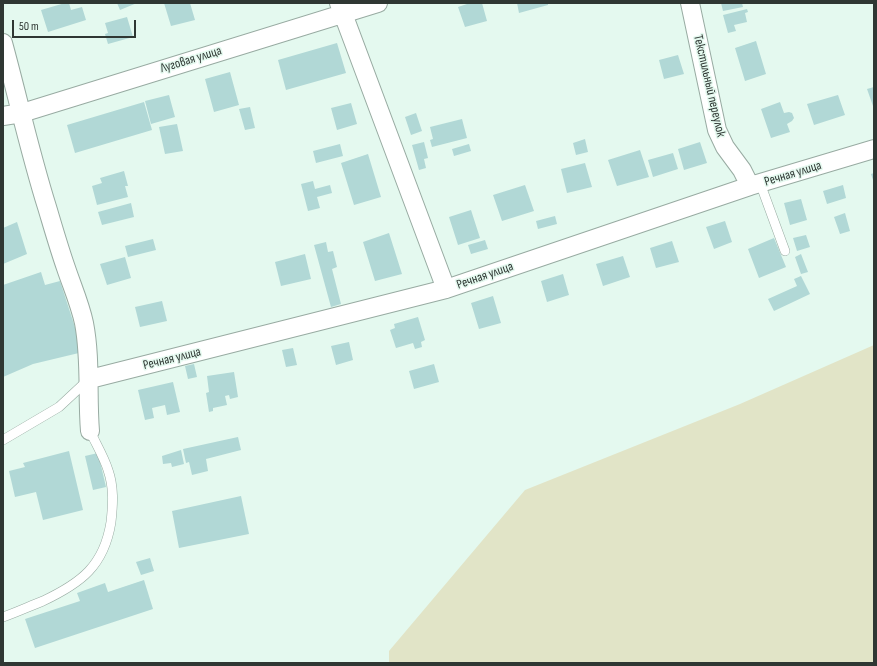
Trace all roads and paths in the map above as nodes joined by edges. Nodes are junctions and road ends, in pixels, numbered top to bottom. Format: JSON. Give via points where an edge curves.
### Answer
{"nodes":[{"id":1,"x":378,"y":3,"type":"edge"},
{"id":2,"x":690,"y":3,"type":"edge"},
{"id":3,"x":341,"y":9,"type":"edge"},
{"id":4,"x":3,"y":43,"type":"edge"},
{"id":5,"x":22,"y":113,"type":"junction"},
{"id":6,"x":3,"y":116,"type":"edge"},
{"id":7,"x":874,"y":149,"type":"edge"},
{"id":8,"x":755,"y":185,"type":"junction"},
{"id":9,"x":785,"y":251,"type":"dead end"},
{"id":10,"x":446,"y":289,"type":"junction"},
{"id":11,"x":90,"y":380,"type":"junction"},
{"id":12,"x":90,"y":431,"type":"joint"},
{"id":13,"x":3,"y":440,"type":"edge"},
{"id":14,"x":3,"y":617,"type":"edge"}],
"edges":[{"from":1,"to":3,"type":"street","name":"Луговая улица"},
{"from":2,"to":8,"type":"street","name":"Текстильный переулок","via":[[717,130],[725,147]]},
{"from":3,"to":5,"type":"street","name":"Луговая улица","via":[[239,45]]},
{"from":3,"to":10,"type":"street"},
{"from":4,"to":5,"type":"street"},
{"from":5,"to":6,"type":"street","name":"Луговая улица"},
{"from":5,"to":11,"type":"street","via":[[34,166],[84,321]]},
{"from":7,"to":8,"type":"street","name":"Речная улица"},
{"from":8,"to":9,"type":"lane"},
{"from":8,"to":10,"type":"street","name":"Речная улица"},
{"from":10,"to":11,"type":"street","name":"Речная улица"},
{"from":11,"to":12,"type":"street"},
{"from":11,"to":13,"type":"lane","via":[[59,407]]},
{"from":12,"to":14,"type":"lane","via":[[108,470],[112,486],[110,530],[106,543],[84,577],[61,592]]}]}
